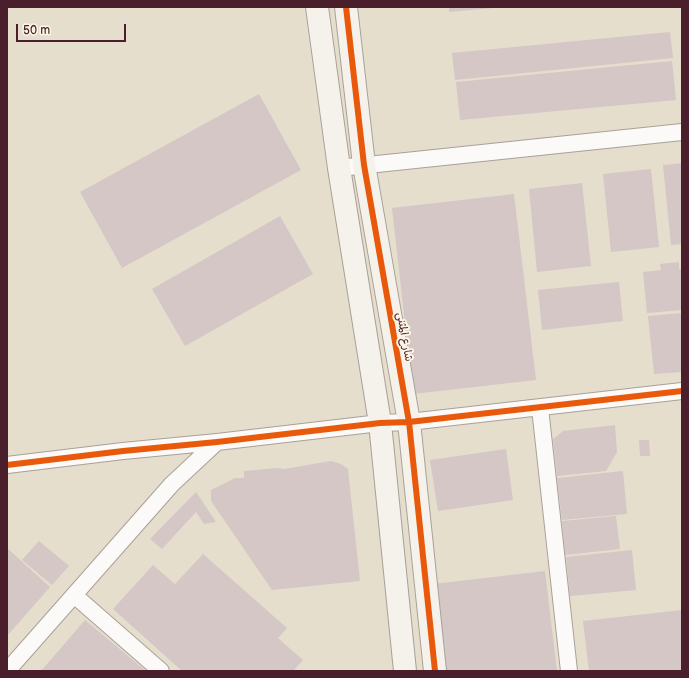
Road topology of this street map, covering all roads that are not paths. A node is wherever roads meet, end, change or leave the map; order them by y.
1 (317, 7) edge
2 (346, 7) edge
3 (682, 132) edge
4 (364, 165) junction
5 (339, 168) junction
6 (682, 391) edge
7 (540, 408) junction
8 (409, 422) junction
9 (380, 423) junction
10 (217, 442) junction
11 (7, 465) edge
12 (74, 595) junction
13 (7, 671) edge
14 (161, 671) edge
15 (405, 671) edge
16 (435, 671) edge
17 (568, 671) edge

1 - 5 street
2 - 4 street, شارع المثنى
3 - 4 street
4 - 5 street
4 - 8 street, شارع المثنى
5 - 9 street
6 - 7 street
7 - 8 street
7 - 17 street
8 - 9 street
8 - 16 street, شارع المثنى
9 - 10 street
9 - 15 street
10 - 11 street
10 - 12 street
12 - 13 street
12 - 14 street

